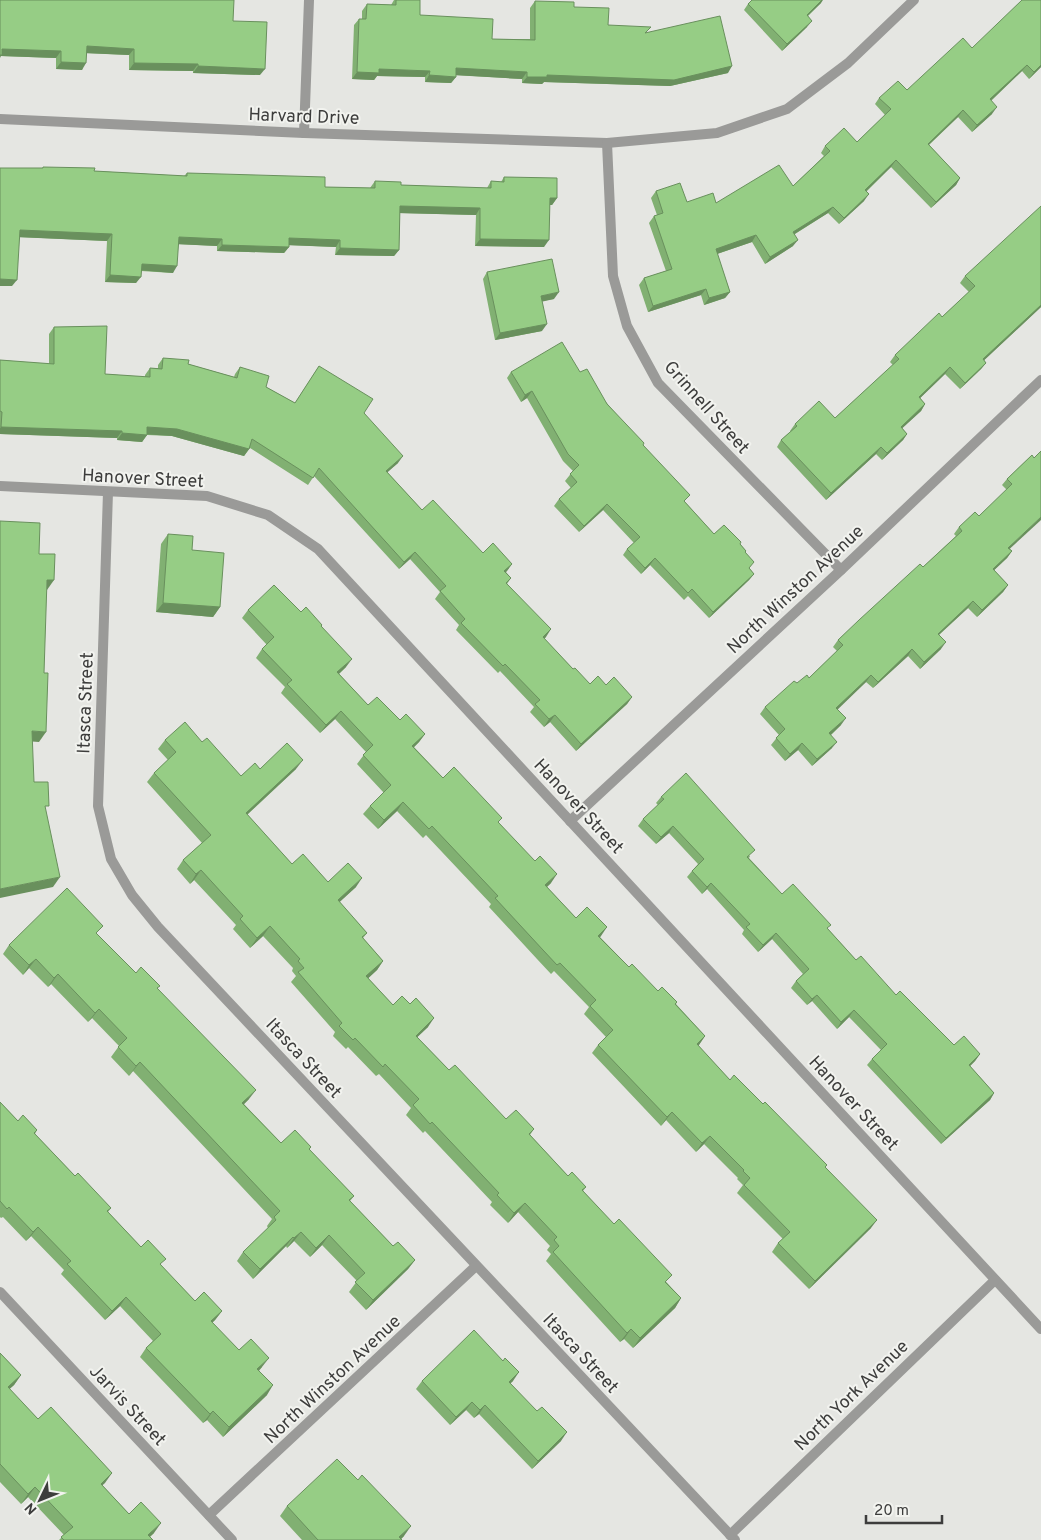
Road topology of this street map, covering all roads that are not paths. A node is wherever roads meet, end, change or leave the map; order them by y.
1 (309, 0) edge
2 (914, 0) edge
3 (0, 119) edge
4 (304, 133) junction
5 (607, 143) junction
6 (1041, 380) edge
7 (0, 486) edge
8 (108, 492) junction
9 (841, 570) junction
10 (570, 821) junction
11 (476, 1266) junction
12 (995, 1280) junction
13 (0, 1292) edge
14 (1041, 1329) edge
15 (209, 1515) junction
16 (733, 1537) edge
17 (232, 1540) edge

1 - 4 street
2 - 5 street, Harvard Drive
3 - 4 street, Harvard Drive
4 - 5 street, Harvard Drive
5 - 9 street, Grinnell Street
6 - 9 street, North Winston Avenue
7 - 8 street, Hanover Street
8 - 10 street, Hanover Street
8 - 11 street, Itasca Street
9 - 10 street, North Winston Avenue
10 - 12 street, Hanover Street
11 - 15 street, North Winston Avenue
11 - 16 street, Itasca Street
12 - 14 street, Hanover Street
12 - 16 street, North York Avenue
13 - 15 street, Jarvis Street
15 - 17 street, Jarvis Street

